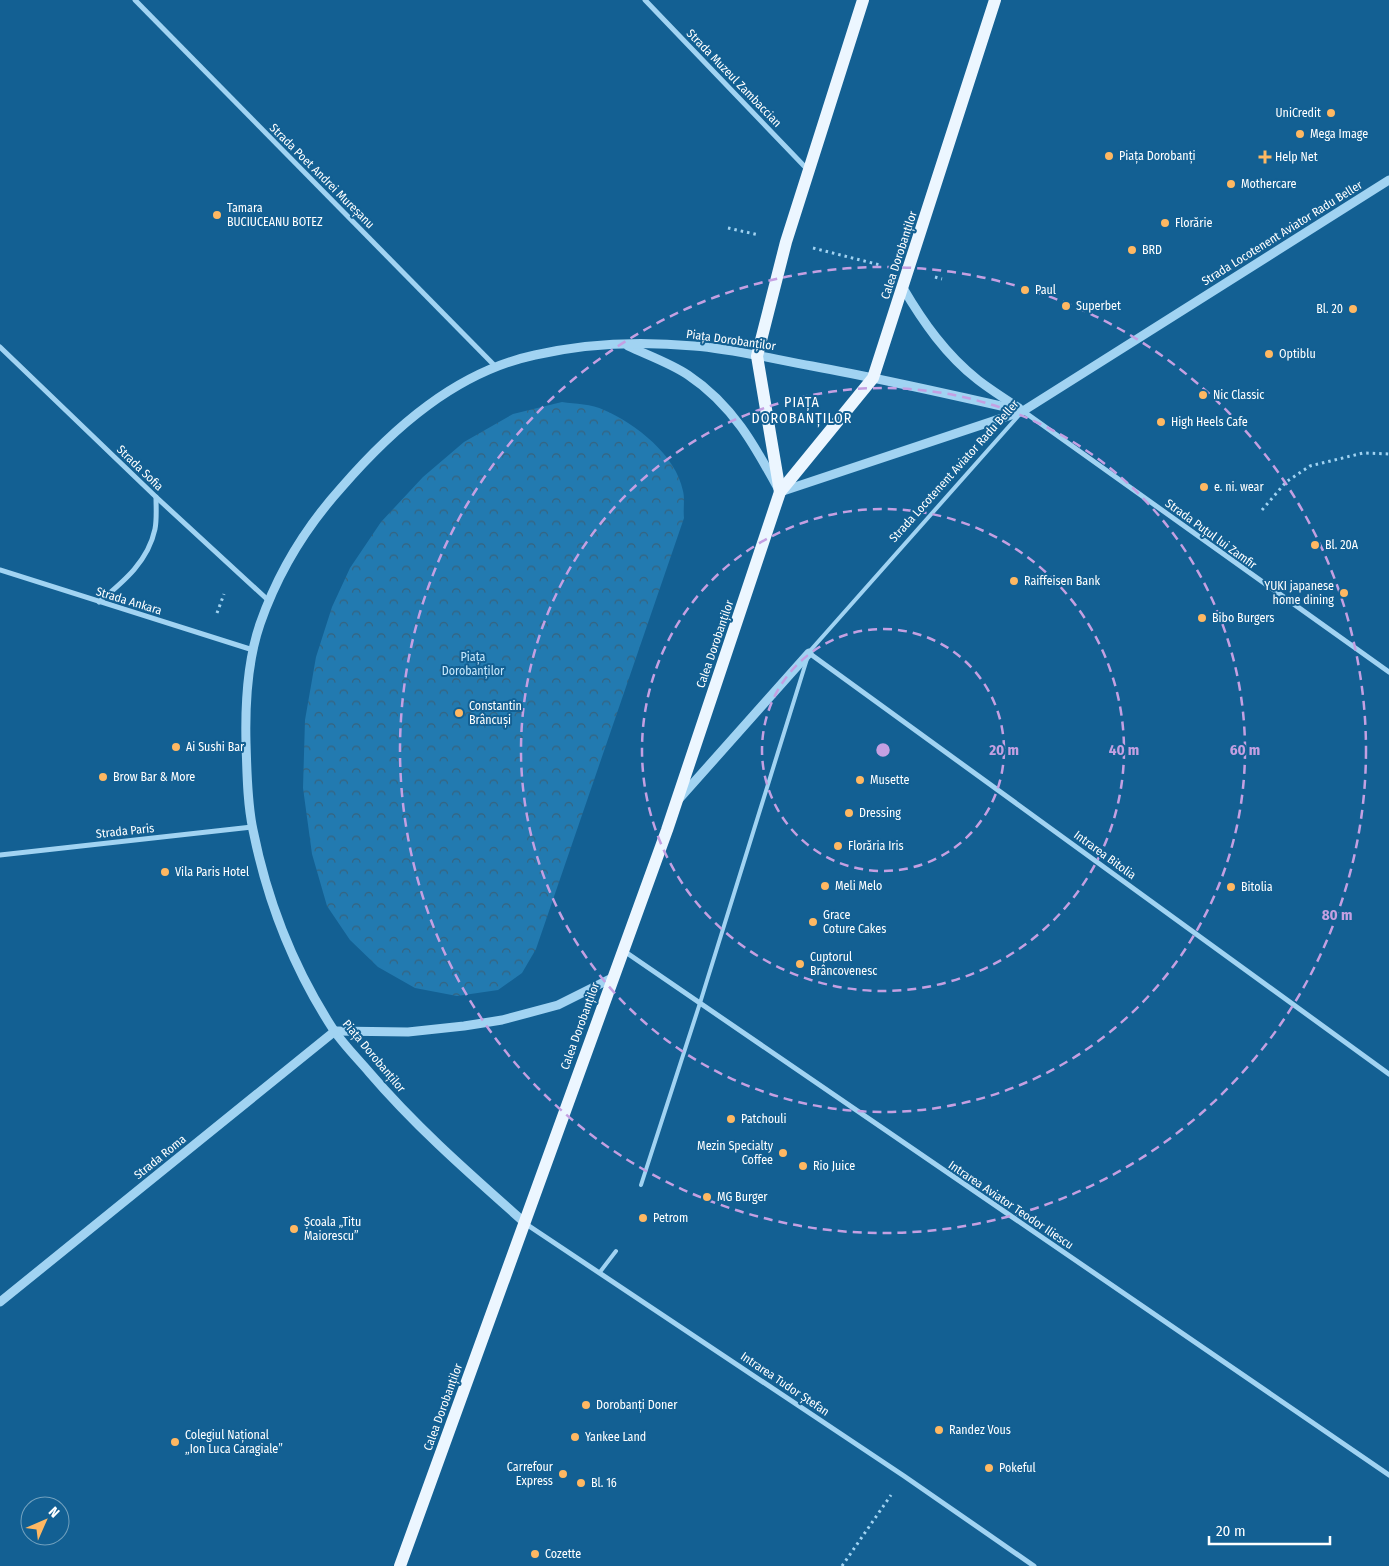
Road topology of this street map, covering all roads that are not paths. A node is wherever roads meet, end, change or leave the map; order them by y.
1 (134, 0) edge
2 (645, 0) edge
3 (863, 0) edge
4 (994, 0) edge
5 (809, 171) junction
6 (1389, 180) edge
7 (903, 288) junction
8 (623, 344) junction
9 (0, 347) edge
10 (757, 356) junction
11 (496, 366) junction
12 (873, 378) junction
13 (1023, 411) junction
14 (780, 492) junction
15 (156, 497) junction
16 (0, 570) edge
17 (269, 601) junction
18 (99, 602) junction
19 (253, 650) junction
20 (808, 653) junction
21 (1389, 672) edge
22 (676, 803) junction
23 (252, 827) junction
24 (0, 855) edge
25 (622, 950) junction
26 (612, 978) junction
27 (700, 1003) junction
28 (335, 1031) junction
29 (1389, 1074) edge
30 (640, 1185) dead end
31 (524, 1222) junction
32 (616, 1251) dead end
33 (600, 1272) junction
34 (0, 1302) edge
35 (1389, 1476) edge
36 (400, 1566) edge
37 (1034, 1566) edge

1 - 11 street, Strada Poet Andrei Mureșanu
2 - 5 street, Strada Muzeul Zambaccian
3 - 5 main road, Calea Dorobanților
4 - 7 main road, Calea Dorobanților
5 - 10 main road, Calea Dorobanților
6 - 13 street, Strada Locotenent Aviator Radu Beller
7 - 12 main road, Calea Dorobanților
7 - 13 street
8 - 10 street, Piața Dorobanților
8 - 11 street, Piața Dorobanților
8 - 14 street
9 - 15 street, Strada Sofia
10 - 12 street, Piața Dorobanților
10 - 14 main road, Calea Dorobanților
11 - 17 street, Piața Dorobanților
12 - 13 street, Piața Dorobanților
12 - 14 main road, Calea Dorobanților
13 - 14 street
13 - 20 lane, Strada Locotenent Aviator Radu Beller
13 - 21 street, Strada Puțul lui Zamfir
14 - 22 main road, Calea Dorobanților
15 - 17 street, Strada Sofia
15 - 18 street
16 - 18 street, Strada Ankara
17 - 19 street, Piața Dorobanților
18 - 19 street, Strada Ankara
19 - 23 street, Piața Dorobanților
20 - 22 street, Strada Locotenent Aviator Radu Beller
20 - 27 lane
20 - 29 street, Intrarea Bitolia
22 - 25 main road, Calea Dorobanților
23 - 24 street, Strada Paris
23 - 28 street, Piața Dorobanților
25 - 26 main road, Calea Dorobanților
25 - 27 street, Intrarea Aviator Teodor Iliescu
26 - 28 street
26 - 31 main road, Calea Dorobanților
27 - 30 lane
27 - 35 street, Intrarea Aviator Teodor Iliescu
28 - 31 street, Piața Dorobanților
28 - 34 street, Strada Roma
31 - 33 street, Intrarea Tudor Ștefan
31 - 36 main road, Calea Dorobanților
32 - 33 lane
33 - 37 street, Intrarea Tudor Ștefan

